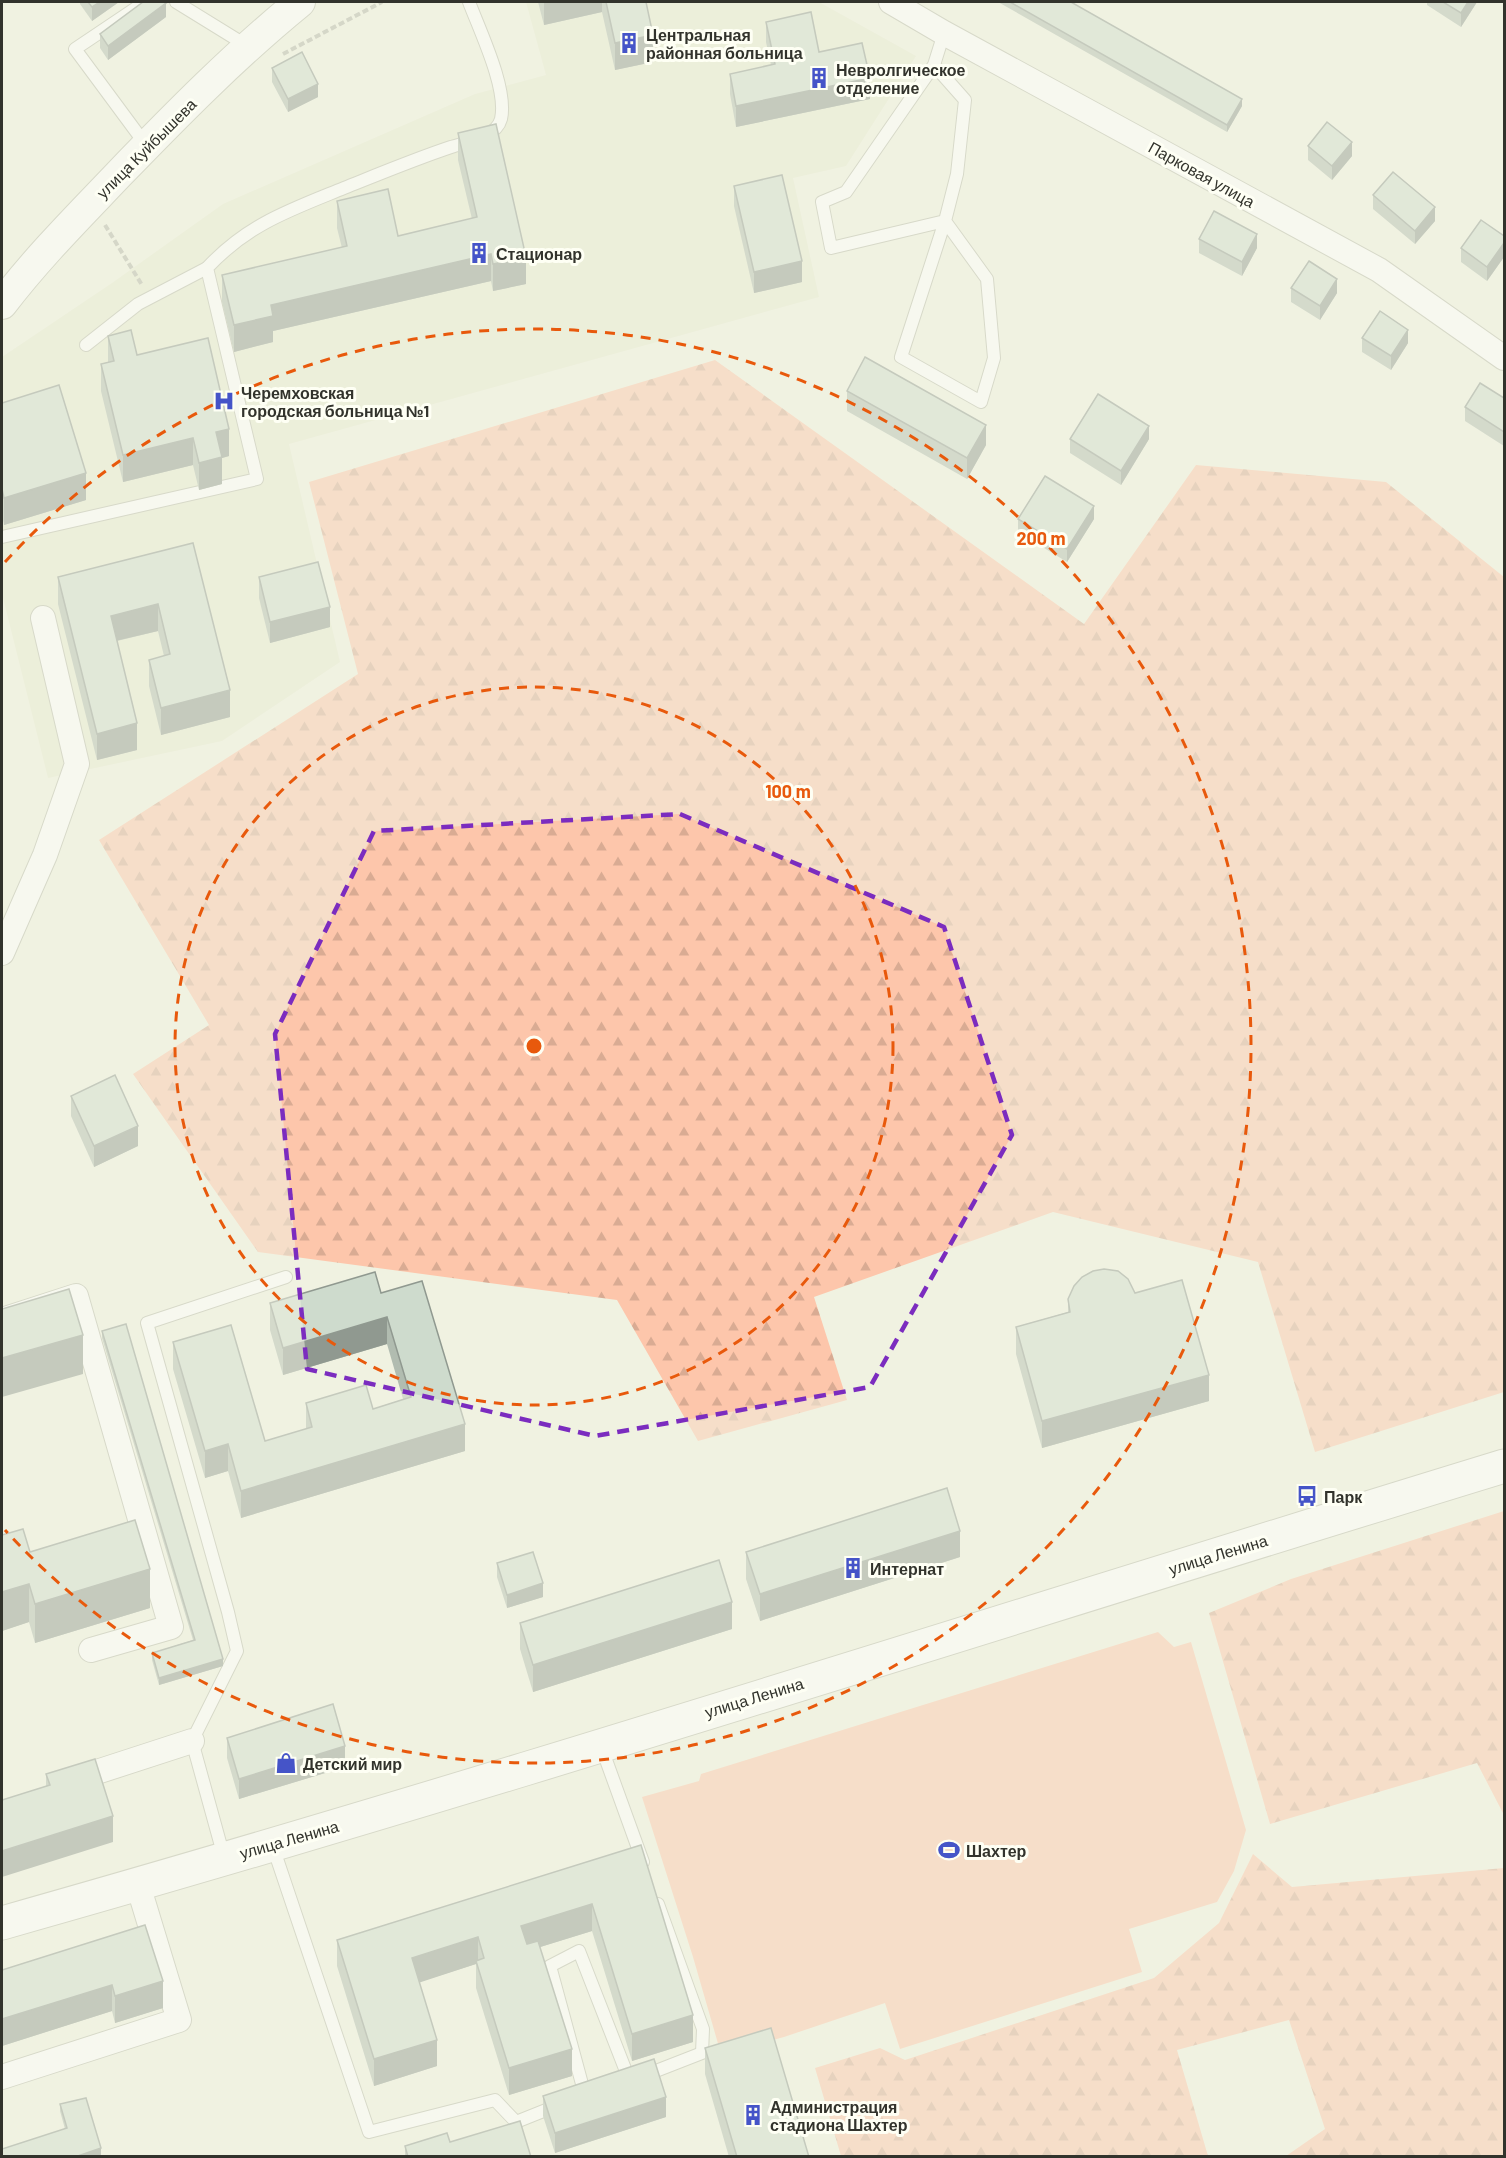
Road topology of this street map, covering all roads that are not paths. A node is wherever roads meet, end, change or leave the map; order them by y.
1 (145, 2) edge
2 (176, 2) edge
3 (300, 2) edge
4 (469, 2) edge
5 (891, 2) edge
6 (284, 8) edge
7 (944, 33) junction
8 (261, 53) junction
9 (934, 65) junction
10 (147, 146) junction
11 (945, 221) junction
12 (207, 268) junction
13 (2, 304) edge
14 (86, 345) dead end
15 (1504, 358) edge
16 (2, 537) edge
17 (43, 618) dead end
18 (2, 953) edge
19 (286, 1277) dead end
20 (2, 1320) edge
21 (1504, 1466) edge
22 (91, 1650) dead end
23 (192, 1741) junction
24 (601, 1745) junction
25 (44, 1789) edge
26 (272, 1844) junction
27 (225, 1858) junction
28 (138, 1885) junction
29 (2, 1923) edge
30 (2, 2077) edge

1 - 10 lane
2 - 8 lane
3 - 6 street, улица Куйбышева
4 - 12 lane
5 - 7 street, Парковая улица
6 - 8 street, улица Куйбышева
7 - 9 lane
7 - 15 street, Парковая улица
8 - 10 street, улица Куйбышева
9 - 11 lane
9 - 11 lane
10 - 13 street, улица Куйбышева
11 - 11 lane
12 - 14 lane
12 - 16 lane
17 - 18 street
19 - 23 lane
20 - 22 street
21 - 24 main road, улица Ленина
23 - 25 street
23 - 27 lane
24 - 26 main road, улица Ленина
24 - 26 lane
26 - 27 main road, улица Ленина
27 - 28 main road, улица Ленина
28 - 29 main road, улица Ленина
28 - 30 street

